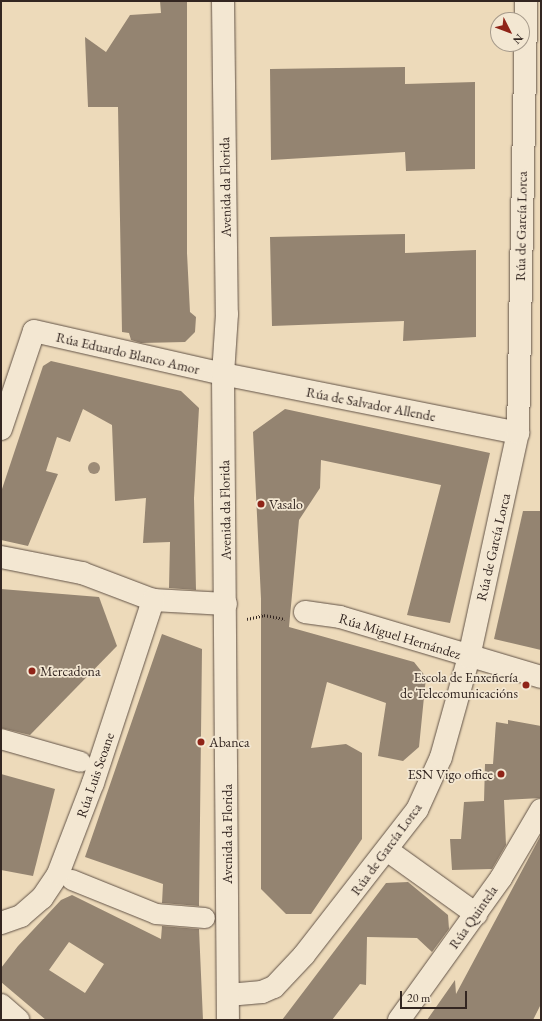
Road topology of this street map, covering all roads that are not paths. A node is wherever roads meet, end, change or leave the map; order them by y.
1 (223, 1) edge
2 (526, 1) edge
3 (532, 48) edge
4 (223, 374) junction
5 (1, 429) edge
6 (518, 433) junction
7 (1, 557) edge
8 (153, 600) junction
9 (226, 611) junction
10 (295, 616) road end
11 (469, 658) junction
12 (541, 677) edge
13 (1, 739) edge
14 (81, 762) dead end
15 (541, 810) edge
16 (388, 850) junction
17 (72, 880) dead end
18 (476, 914) junction
19 (205, 918) dead end
20 (1, 924) edge
21 (228, 995) junction
22 (1, 1005) edge
23 (18, 1020) edge
24 (228, 1020) edge
25 (399, 1020) edge

1 - 4 street, Avenida da Florida
2 - 3 street, Rúa de García Lorca
3 - 6 street, Rúa de García Lorca
4 - 5 street, Rúa Eduardo Blanco Amor
4 - 6 street, Rúa de Salvador Allende
4 - 9 street, Avenida da Florida
6 - 11 street, Rúa de García Lorca
7 - 8 street
8 - 9 street
8 - 20 street, Rúa Luis Seoane
9 - 21 street, Avenida da Florida
10 - 11 street, Rúa Miguel Hernández
11 - 12 street, Rúa Miguel Hernández
11 - 16 street, Rúa de García Lorca
13 - 14 street
15 - 18 street, Rúa Quintela
16 - 18 street
16 - 21 street, Rúa de García Lorca
17 - 19 street
18 - 25 street, Rúa Quintela
21 - 24 street, Avenida da Florida
22 - 23 street

